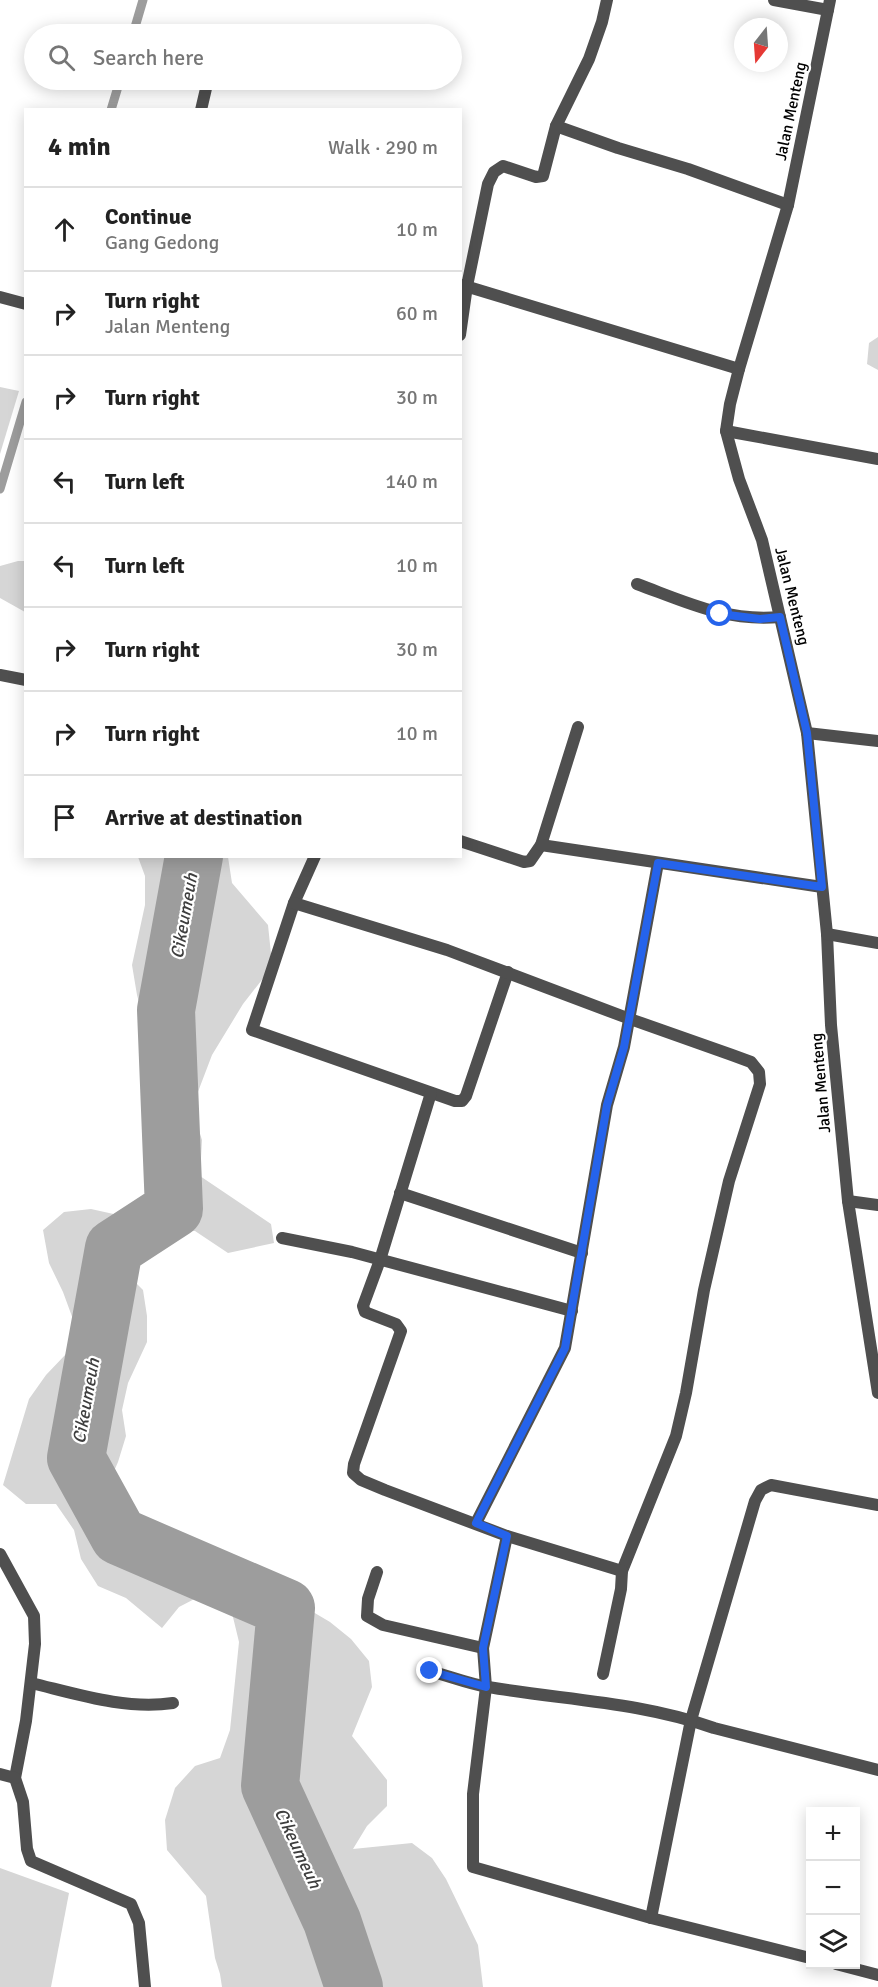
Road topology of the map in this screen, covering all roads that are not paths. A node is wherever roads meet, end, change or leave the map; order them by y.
1 (607, 0) edge
2 (774, 0) edge
3 (829, 5) edge
4 (206, 90) edge
5 (201, 108) edge
6 (556, 126) junction
7 (788, 205) junction
8 (464, 285) edge
9 (0, 297) edge
10 (24, 303) edge
11 (462, 310) edge
12 (739, 369) junction
13 (726, 431) junction
14 (878, 459) edge
15 (637, 584) dead end
16 (780, 617) junction
17 (0, 675) edge
18 (24, 680) edge
19 (578, 727) dead end
20 (807, 733) junction
21 (878, 741) edge
22 (462, 842) edge
23 (541, 845) junction
24 (314, 858) edge
25 (658, 863) junction
26 (822, 887) junction
27 (294, 903) junction
28 (827, 934) junction
29 (878, 943) edge
30 (507, 972) junction
31 (630, 1019) junction
32 (431, 1093) junction
33 (400, 1194) junction
34 (848, 1201) junction
35 (878, 1205) edge
36 (282, 1238) dead end
37 (582, 1253) junction
38 (380, 1260) junction
39 (572, 1311) junction
40 (878, 1393) edge
41 (878, 1504) edge
42 (476, 1523) junction
43 (507, 1536) junction
44 (0, 1554) edge
45 (622, 1571) junction
46 (377, 1572) dead end
47 (483, 1648) junction
48 (430, 1671) dead end
49 (603, 1674) dead end
50 (30, 1683) junction
51 (486, 1687) junction
52 (173, 1703) dead end
53 (690, 1720) junction
54 (878, 1770) edge
55 (0, 1773) edge
56 (15, 1778) junction
57 (651, 1918) junction
58 (806, 1957) edge
59 (853, 1969) edge
60 (878, 1975) edge
61 (145, 1987) edge

1 - 6 street
2 - 3 street
3 - 7 street, Jalan Menteng
4 - 5 street
6 - 7 street
6 - 8 street
7 - 12 street, Jalan Menteng
8 - 11 street
8 - 12 street
9 - 10 street
12 - 13 street, Jalan Menteng
13 - 14 street
13 - 16 street, Jalan Menteng
15 - 16 street
16 - 20 street, Jalan Menteng
17 - 18 street
19 - 23 street
20 - 21 street
20 - 26 street, Jalan Menteng
22 - 23 street
23 - 25 street
24 - 27 street
25 - 26 street
25 - 31 street
26 - 28 street, Jalan Menteng
27 - 30 street
27 - 32 street
28 - 29 street
28 - 34 street, Jalan Menteng
30 - 31 street
30 - 32 street
31 - 37 street
31 - 45 street
32 - 33 street
33 - 37 street
33 - 38 street
34 - 35 street
34 - 40 street, Jalan Menteng
36 - 38 street
37 - 39 street
38 - 39 street
38 - 42 street
39 - 42 street
41 - 53 street
42 - 43 street
43 - 45 street
43 - 47 street
44 - 50 street
45 - 49 street
46 - 47 street
47 - 51 street
48 - 51 street
50 - 52 street
50 - 56 street
51 - 53 street
51 - 57 street
53 - 54 street
53 - 57 street
55 - 56 street
56 - 61 street
57 - 58 street
59 - 60 street

